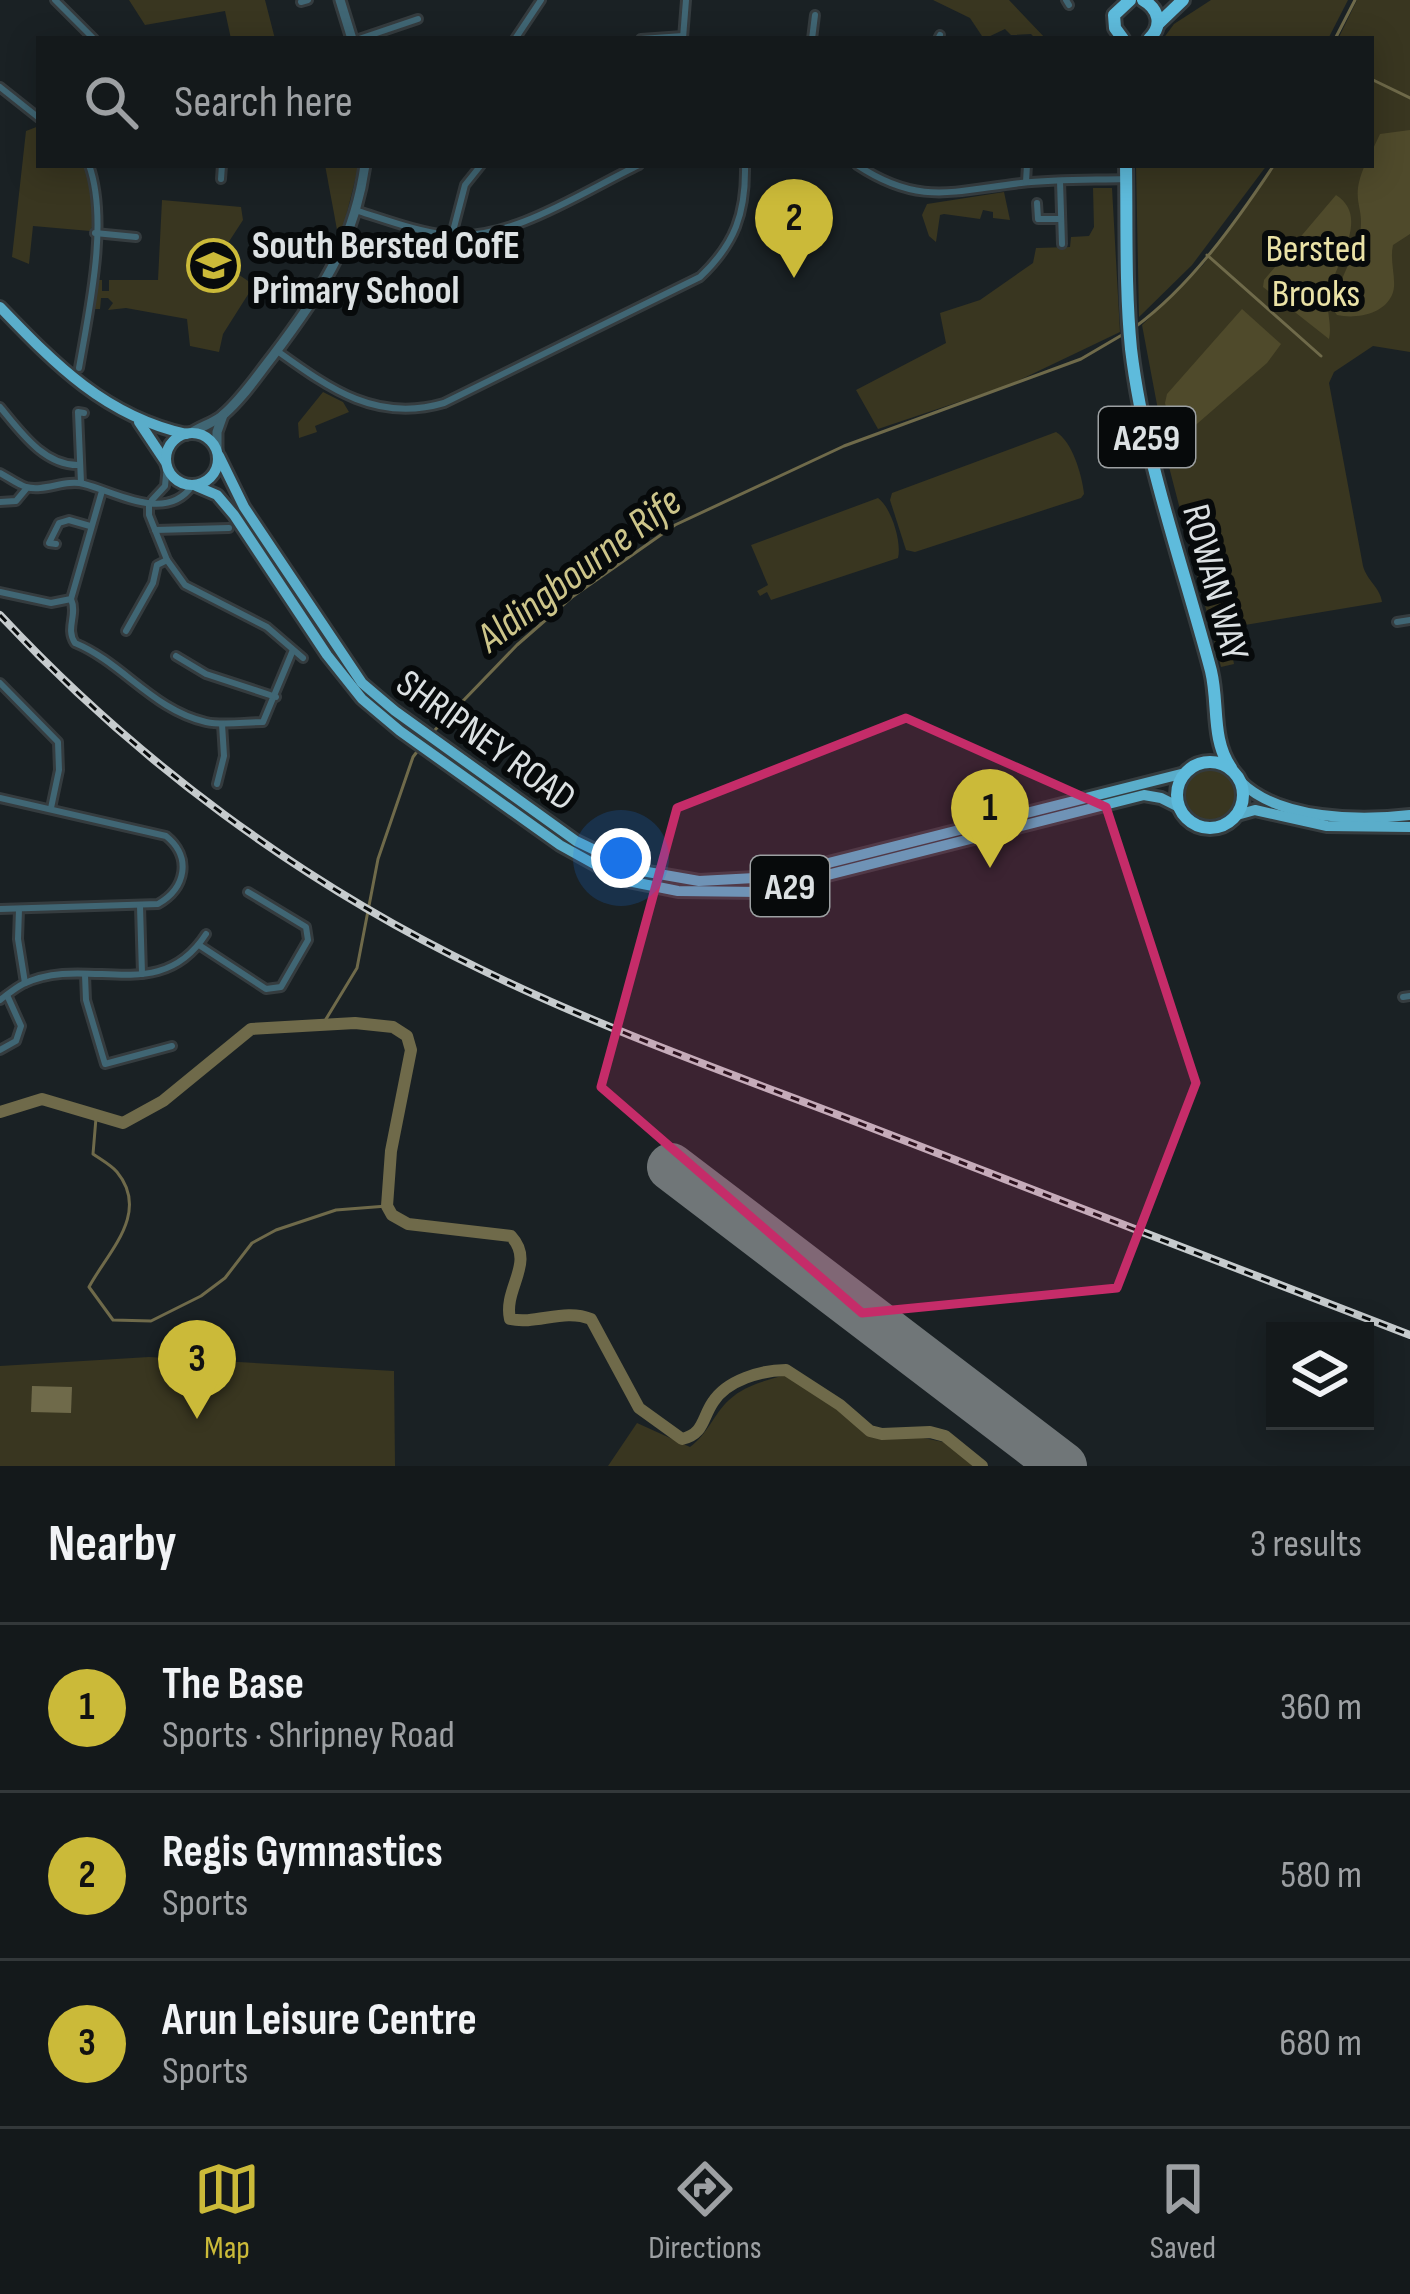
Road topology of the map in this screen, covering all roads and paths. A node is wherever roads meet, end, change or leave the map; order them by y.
1 (55, 0) edge
2 (340, 0) edge
3 (541, 0) edge
4 (686, 0) edge
5 (1111, 0) edge
6 (1130, 0) edge
7 (1164, 0) edge
8 (1183, 0) edge
9 (1145, 1) edge
10 (1114, 15) junction
11 (815, 16) dead end
12 (418, 19) dead end
13 (1152, 35) edge
14 (91, 36) edge
15 (355, 36) edge
16 (365, 36) edge
17 (517, 36) edge
18 (683, 36) edge
19 (812, 36) edge
20 (1120, 36) edge
21 (0, 87) edge
22 (36, 116) edge
23 (90, 168) edge
24 (222, 168) edge
25 (365, 168) edge
26 (479, 168) edge
27 (633, 168) edge
28 (746, 168) edge
29 (861, 168) edge
30 (1028, 168) edge
31 (1126, 172) edge
32 (221, 179) dead end
33 (1060, 181) junction
34 (1026, 182) junction
35 (1036, 203) dead end
36 (358, 211) junction
37 (1061, 219) junction
38 (95, 233) junction
39 (452, 236) junction
40 (136, 237) dead end
41 (1062, 244) dead end
42 (0, 307) edge
43 (276, 350) junction
44 (79, 368) dead end
45 (0, 407) edge
46 (84, 412) dead end
47 (223, 415) junction
48 (132, 416) junction
49 (188, 433) junction
50 (218, 454) junction
51 (166, 464) junction
52 (80, 465) junction
53 (0, 473) edge
54 (81, 483) junction
55 (194, 486) junction
56 (27, 488) junction
57 (102, 491) junction
58 (0, 502) edge
59 (149, 503) junction
60 (92, 526) junction
61 (229, 528) dead end
62 (155, 530) junction
63 (56, 544) dead end
64 (167, 560) junction
65 (0, 592) edge
66 (70, 599) junction
67 (1410, 620) edge
68 (1397, 622) dead end
69 (126, 631) dead end
70 (293, 650) junction
71 (176, 656) dead end
72 (303, 658) dead end
73 (0, 683) edge
74 (276, 697) junction
75 (222, 724) junction
76 (1217, 730) junction
77 (416, 735) junction
78 (432, 746) junction
79 (1198, 764) junction
80 (1231, 768) junction
81 (1185, 773) junction
82 (1241, 782) junction
83 (217, 784) dead end
84 (0, 798) edge
85 (1179, 807) junction
86 (51, 808) junction
87 (1237, 815) junction
88 (1410, 815) edge
89 (1410, 827) edge
90 (248, 892) dead end
91 (140, 906) junction
92 (0, 909) edge
93 (20, 909) junction
94 (206, 934) dead end
95 (199, 945) junction
96 (85, 975) junction
97 (142, 975) junction
98 (25, 983) junction
99 (3, 998) edge
100 (172, 1046) dead end
101 (0, 1051) edge

1 - 14 street
2 - 15 street
3 - 17 street
4 - 18 street
5 - 10 street
6 - 10 highway
7 - 9 highway
8 - 13 highway
9 - 13 highway
10 - 20 highway
11 - 19 street
12 - 16 street
21 - 22 street
23 - 38 street
24 - 32 street
25 - 36 street
26 - 39 street
27 - 39 street
28 - 43 street
29 - 34 street
30 - 34 street
31 - 33 street
31 - 76 highway, ROWAN WAY / A259
33 - 34 street
33 - 37 street
35 - 37 street
36 - 39 street
36 - 43 street
37 - 41 street
38 - 40 street
38 - 44 street
42 - 48 main road, SHRIPNEY ROAD
43 - 47 street
45 - 52 street
46 - 52 street
47 - 49 street
47 - 50 street
48 - 49 main road, SHRIPNEY ROAD
48 - 51 main road, SHRIPNEY ROAD
49 - 50 main road, SHRIPNEY ROAD
49 - 51 main road
50 - 55 main road
50 - 77 main road, SHRIPNEY ROAD / A29
51 - 55 main road, SHRIPNEY ROAD
51 - 59 street
52 - 54 street
53 - 56 street
54 - 56 street
54 - 57 street
55 - 59 street
55 - 77 main road, SHRIPNEY ROAD / A29
56 - 58 street
57 - 59 street
57 - 60 street
59 - 62 street
60 - 63 street
60 - 66 street
61 - 62 street
62 - 64 street
64 - 69 street
64 - 70 street
65 - 66 street
66 - 75 street
67 - 68 street
70 - 72 street
70 - 74 street
71 - 74 street
73 - 86 street
74 - 75 street
75 - 83 street
76 - 79 highway
76 - 80 highway, ROWAN WAY / A259
77 - 78 main road, SHRIPNEY ROAD / A29
78 - 81 main road, SHRIPNEY ROAD / A29
78 - 85 main road, SHRIPNEY ROAD / A29
79 - 80 highway
79 - 81 highway
80 - 82 highway
81 - 85 highway
82 - 87 highway
82 - 88 main road
84 - 86 street
85 - 87 highway
86 - 91 street
87 - 89 main road
90 - 95 street
91 - 93 street
91 - 97 street
92 - 93 street
93 - 98 street
94 - 95 street
95 - 97 street
96 - 97 street
96 - 98 street
96 - 100 street
98 - 99 street
99 - 101 street

